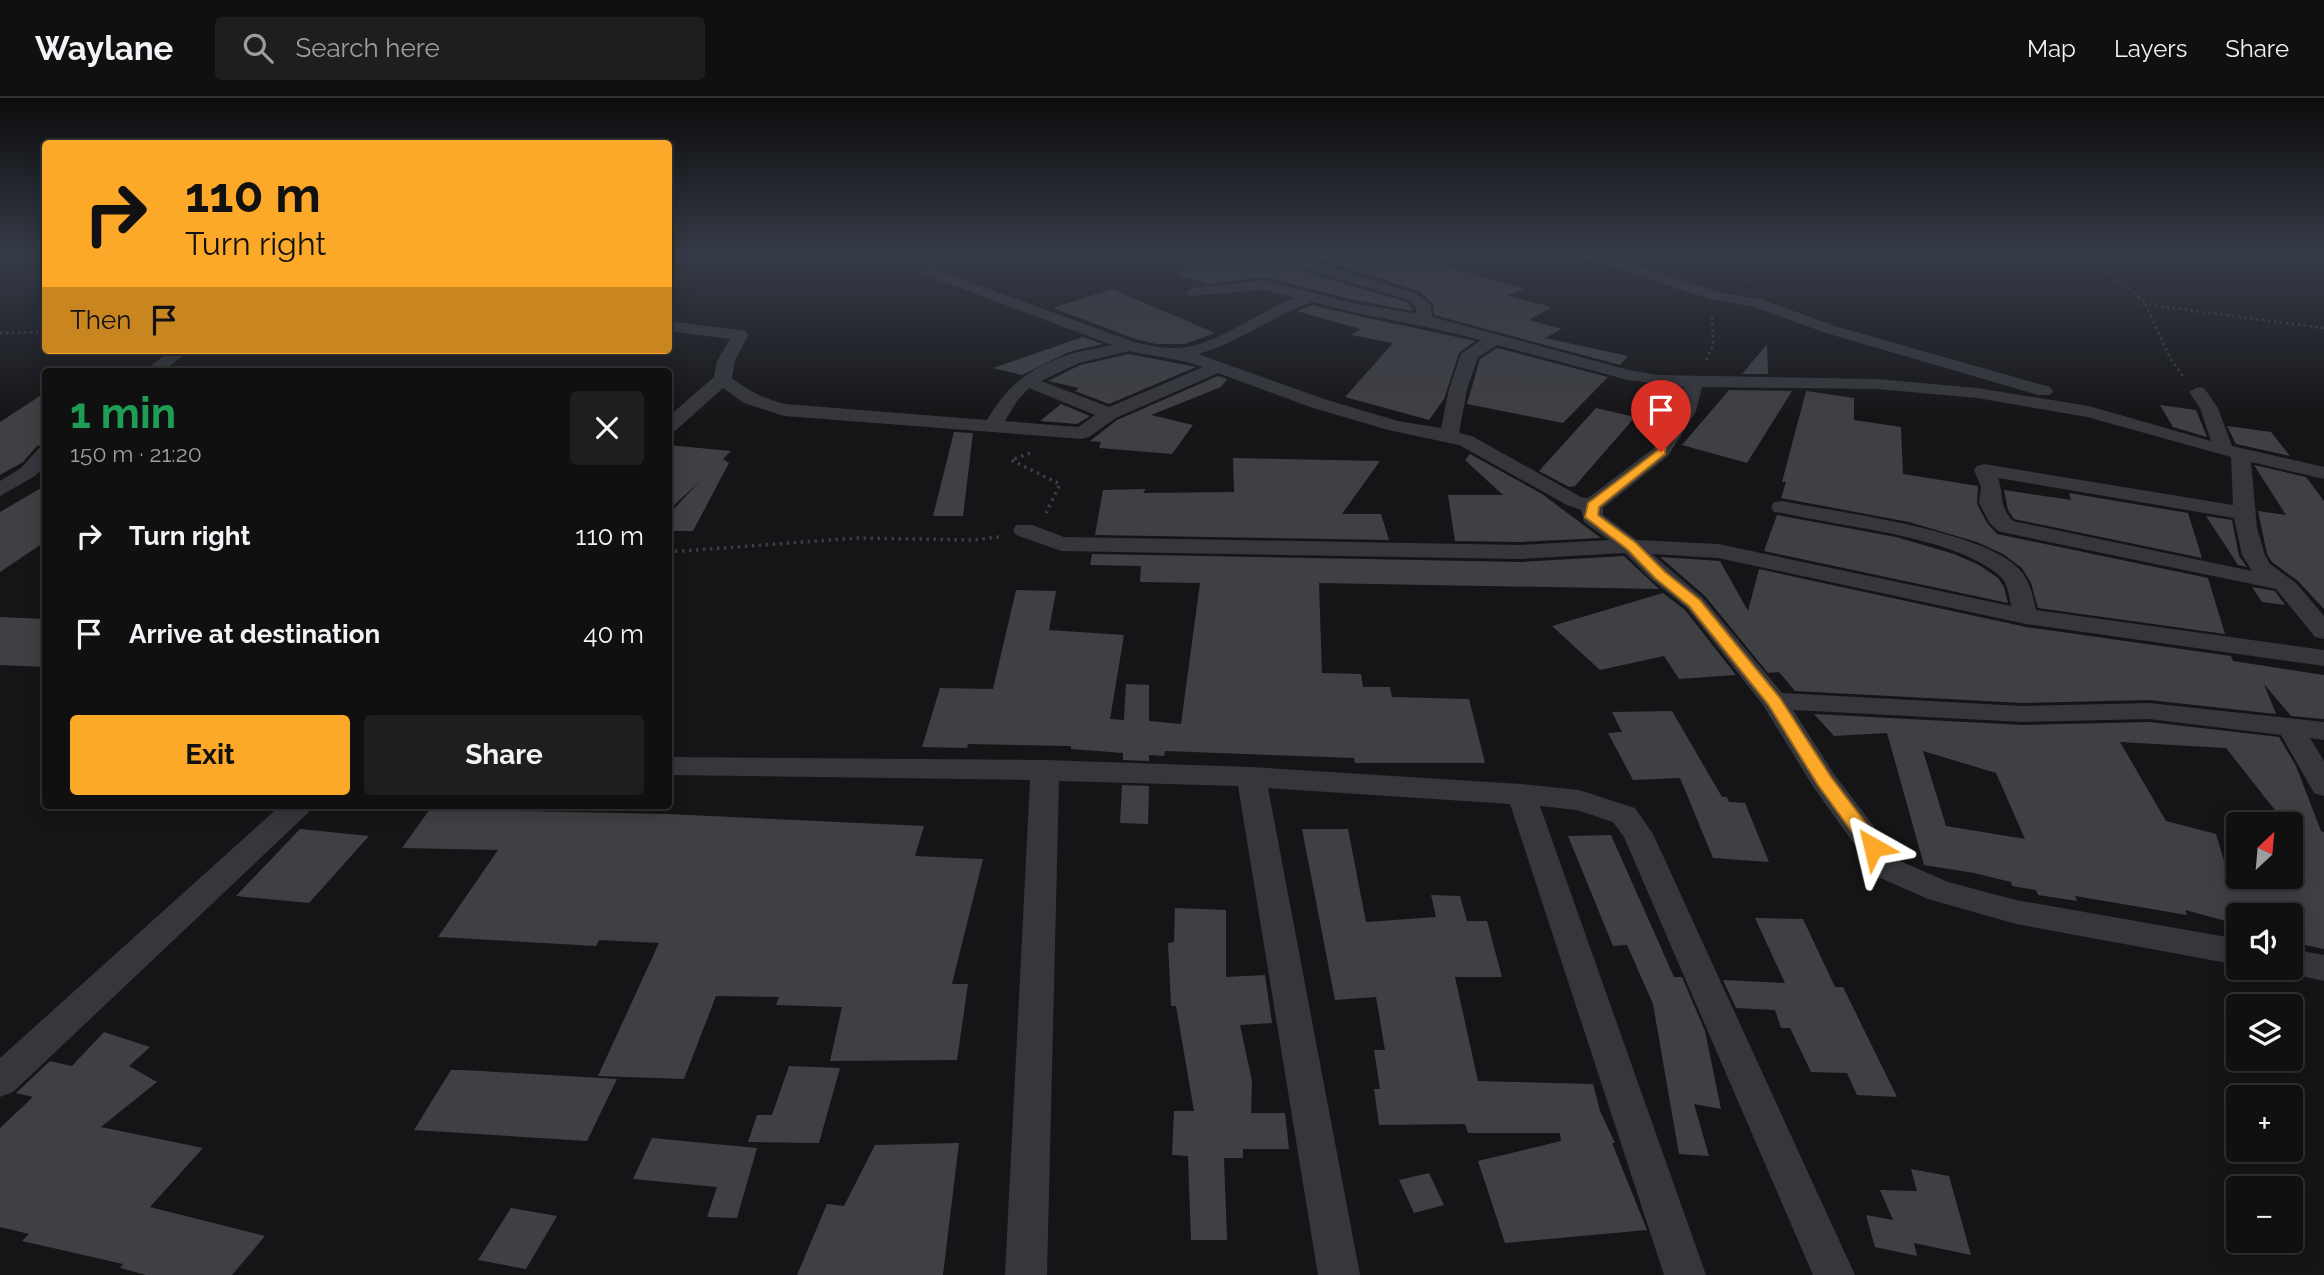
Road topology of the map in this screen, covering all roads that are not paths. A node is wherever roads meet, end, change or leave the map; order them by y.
1 (1032, 310) edge
2 (1276, 310) edge
3 (1372, 310) edge
4 (1426, 310) edge
5 (1776, 310) edge
6 (1424, 320) junction
7 (672, 326) edge
8 (1495, 338) junction
9 (1129, 346) junction
10 (1180, 353) junction
11 (176, 354) edge
12 (157, 368) edge
13 (1215, 368) junction
14 (723, 379) junction
15 (1698, 380) junction
16 (1026, 381) junction
17 (2198, 392) road end
18 (2081, 410) junction
19 (1109, 414) junction
20 (672, 424) edge
21 (994, 425) junction
22 (1438, 435) junction
23 (2233, 453) junction
24 (37, 472) edge
25 (2324, 473) edge
26 (0, 490) edge
27 (1592, 506) junction
28 (1782, 507) dead end
29 (2247, 514) junction
30 (1024, 530) road end
31 (1632, 546) junction
32 (2283, 583) junction
33 (2026, 617) junction
34 (2324, 632) edge
35 (2324, 658) edge
36 (1774, 701) junction
37 (2290, 727) junction
38 (2324, 731) edge
39 (672, 766) edge
40 (1045, 769) junction
41 (1251, 776) junction
42 (2324, 786) edge
43 (1521, 794) junction
44 (295, 809) edge
45 (2226, 950) edge
46 (2303, 964) edge
47 (2324, 968) edge
48 (0, 1081) edge
49 (1026, 1275) edge
50 (1339, 1275) edge
51 (1685, 1275) edge
52 (1834, 1275) edge

1 - 9 street
2 - 10 street
3 - 6 street
4 - 6 street
5 - 18 street
6 - 8 street
7 - 14 street
8 - 15 street
8 - 22 street
9 - 10 street
9 - 16 street
10 - 13 street
11 - 12 street
13 - 19 street
13 - 22 street
14 - 20 street
14 - 21 street
15 - 18 street
15 - 27 street
16 - 19 street
16 - 21 street
17 - 23 street
18 - 23 street
19 - 21 street
22 - 27 street
23 - 25 street
23 - 29 street
24 - 26 street
27 - 31 street
28 - 33 street
29 - 32 street
29 - 32 street
30 - 31 street
31 - 33 street
31 - 36 street
32 - 34 street
33 - 35 street
36 - 37 street
36 - 45 street
37 - 38 street
37 - 42 street
39 - 40 street
40 - 41 street
40 - 49 street
41 - 43 street
41 - 50 street
43 - 51 street
43 - 52 street
44 - 48 street
46 - 47 street

